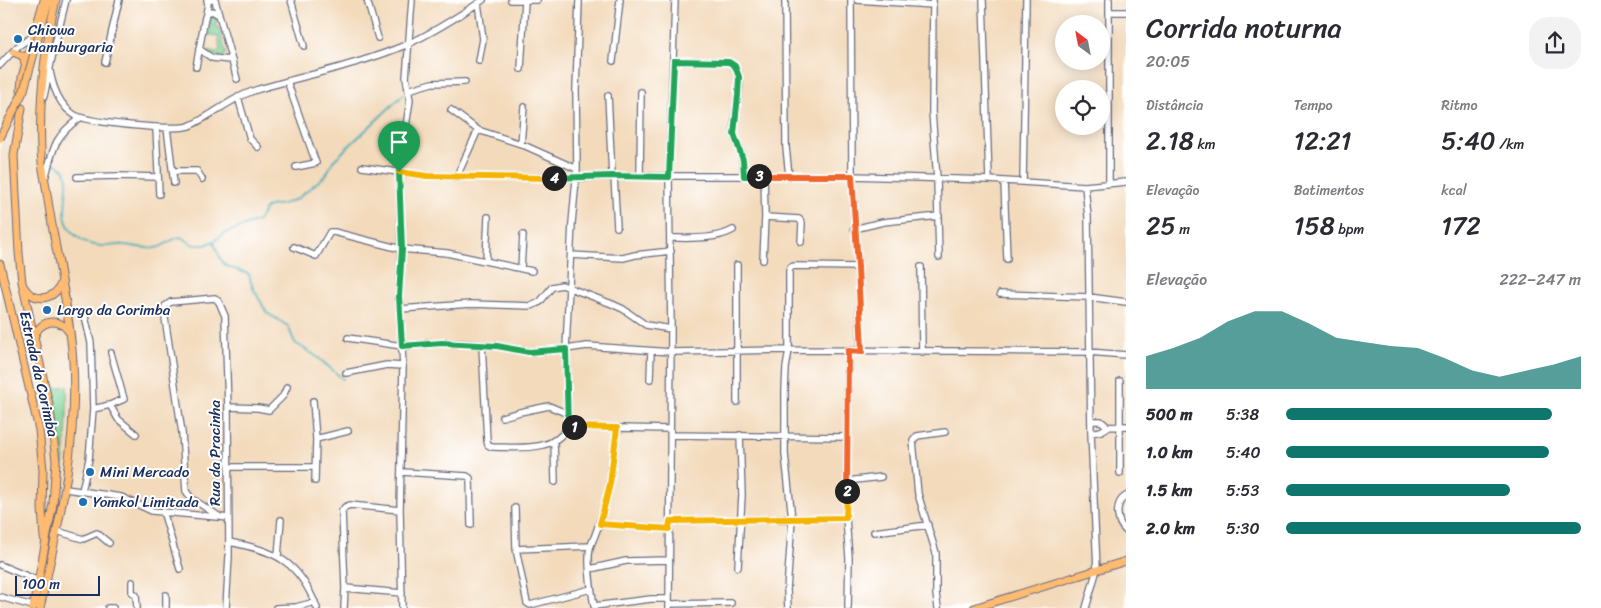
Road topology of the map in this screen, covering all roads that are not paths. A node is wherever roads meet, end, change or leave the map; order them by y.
1 (44, 0) edge
2 (49, 0) edge
3 (56, 0) edge
4 (66, 0) edge
5 (119, 0) edge
6 (207, 0) edge
7 (215, 0) edge
8 (292, 0) edge
9 (366, 0) edge
10 (412, 0) edge
11 (511, 0) edge
12 (525, 0) edge
13 (536, 0) edge
14 (579, 0) edge
15 (620, 0) edge
16 (675, 0) edge
17 (785, 0) edge
18 (851, 0) edge
19 (857, 0) edge
20 (983, 0) edge
21 (1026, 0) edge
22 (1109, 0) edge
23 (477, 2) edge
24 (933, 2) edge
25 (1109, 12) junction
26 (1126, 12) edge
27 (218, 15) junction
28 (205, 17) junction
29 (33, 36) junction
30 (378, 38) dead end
31 (409, 44) junction
32 (46, 46) junction
33 (304, 46) dead end
34 (199, 49) junction
35 (13, 52) junction
36 (0, 58) edge
37 (230, 60) junction
38 (479, 61) dead end
39 (612, 61) dead end
40 (674, 61) junction
41 (105, 62) dead end
42 (0, 65) edge
43 (26, 66) junction
44 (196, 67) dead end
45 (521, 69) dead end
46 (50, 70) junction
47 (237, 79) dead end
48 (286, 81) junction
49 (465, 82) dead end
50 (21, 90) dead end
51 (408, 90) junction
52 (641, 92) dead end
53 (608, 96) dead end
54 (238, 97) junction
55 (524, 107) dead end
56 (22, 108) dead end
57 (451, 110) dead end
58 (41, 111) junction
59 (80, 118) junction
60 (156, 127) junction
61 (167, 128) junction
62 (478, 130) junction
63 (0, 138) edge
64 (521, 144) junction
65 (258, 147) dead end
66 (296, 167) dead end
67 (362, 167) dead end
68 (577, 169) junction
69 (173, 171) junction
70 (399, 172) junction
71 (457, 176) junction
72 (613, 176) junction
73 (640, 176) junction
74 (744, 176) junction
75 (764, 176) junction
76 (789, 176) junction
77 (852, 176) junction
78 (77, 177) dead end
79 (158, 177) junction
80 (669, 177) junction
81 (576, 178) junction
82 (202, 179) dead end
83 (937, 179) junction
84 (45, 180) junction
85 (989, 180) junction
86 (1004, 181) junction
87 (1023, 182) junction
88 (1126, 182) edge
89 (174, 183) dead end
90 (1109, 183) junction
91 (1085, 186) junction
92 (159, 194) dead end
93 (939, 216) junction
94 (488, 217) dead end
95 (765, 217) junction
96 (617, 227) dead end
97 (733, 230) dead end
98 (854, 230) junction
99 (523, 235) dead end
100 (670, 238) junction
101 (801, 242) dead end
102 (294, 247) dead end
103 (402, 249) junction
104 (671, 251) junction
105 (571, 255) junction
106 (939, 257) dead end
107 (1007, 259) dead end
108 (486, 260) junction
109 (763, 260) dead end
110 (0, 264) edge
111 (737, 265) dead end
112 (858, 267) junction
113 (921, 267) dead end
114 (521, 268) junction
115 (532, 270) dead end
116 (61, 275) junction
117 (22, 282) junction
118 (570, 288) junction
119 (1000, 294) dead end
120 (1089, 297) junction
121 (1126, 302) edge
122 (400, 309) junction
123 (84, 312) dead end
124 (671, 329) junction
125 (70, 337) junction
126 (348, 338) dead end
127 (35, 343) junction
128 (482, 345) junction
129 (402, 346) junction
130 (566, 349) junction
131 (789, 350) junction
132 (650, 351) junction
133 (738, 351) junction
134 (848, 351) junction
135 (671, 352) junction
136 (862, 352) junction
137 (922, 352) junction
138 (1089, 352) junction
139 (111, 353) dead end
140 (1126, 355) edge
141 (403, 366) junction
142 (346, 373) dead end
143 (650, 380) dead end
144 (1120, 381) dead end
145 (287, 387) dead end
146 (313, 401) dead end
147 (737, 402) dead end
148 (110, 405) junction
149 (228, 407) junction
150 (93, 409) junction
151 (568, 414) junction
152 (502, 417) dead end
153 (1091, 421) junction
154 (1123, 426) edge
155 (1108, 427) junction
156 (568, 428) junction
157 (617, 428) junction
158 (348, 430) dead end
159 (670, 432) junction
160 (945, 432) dead end
161 (1091, 433) junction
162 (136, 434) dead end
163 (740, 435) junction
164 (785, 437) junction
165 (847, 437) junction
166 (316, 440) junction
167 (554, 440) junction
168 (315, 466) junction
169 (228, 467) junction
170 (402, 472) junction
171 (1120, 474) dead end
172 (881, 477) dead end
173 (314, 481) dead end
174 (847, 481) junction
175 (555, 482) dead end
176 (66, 489) junction
177 (82, 491) junction
178 (1126, 496) edge
179 (515, 508) dead end
180 (400, 510) junction
181 (163, 511) junction
182 (220, 517) junction
183 (228, 518) junction
184 (846, 518) junction
185 (792, 519) junction
186 (280, 520) dead end
187 (741, 520) junction
188 (670, 521) junction
189 (600, 524) junction
190 (471, 525) dead end
191 (928, 525) junction
192 (669, 529) junction
193 (57, 531) junction
194 (1126, 531) edge
195 (874, 532) dead end
196 (229, 542) junction
197 (109, 543) dead end
198 (590, 546) junction
199 (516, 550) junction
200 (45, 551) junction
201 (278, 556) junction
202 (669, 560) junction
203 (1126, 560) edge
204 (0, 565) edge
205 (738, 567) dead end
206 (180, 569) dead end
207 (590, 569) junction
208 (1097, 569) junction
209 (39, 581) junction
210 (132, 582) dead end
211 (345, 588) junction
212 (591, 589) junction
213 (402, 593) junction
214 (166, 594) dead end
215 (0, 597) edge
216 (731, 603) dead end
217 (669, 604) edge
218 (316, 605) edge
219 (36, 607) edge
220 (108, 608) edge
221 (113, 608) edge
222 (137, 608) edge
223 (166, 608) edge
224 (226, 608) edge
225 (276, 608) edge
226 (296, 608) edge
227 (344, 608) edge
228 (402, 608) edge
229 (788, 608) edge
230 (848, 608) edge
231 (938, 608) edge
232 (974, 608) edge
233 (1086, 608) edge

1 - 29 main road
2 - 63 main road, bridge
3 - 32 main road
4 - 46 street
5 - 41 street
6 - 7 street
6 - 28 street
7 - 27 street
8 - 33 street
9 - 30 street
10 - 31 street
11 - 12 street
12 - 13 street
12 - 45 street
14 - 68 street
15 - 39 street
16 - 40 street
17 - 76 street
18 - 77 street
19 - 24 street
20 - 85 street
21 - 87 street
22 - 25 street
23 - 31 street
23 - 38 street
24 - 83 street
25 - 26 street
25 - 90 street
27 - 28 street
27 - 37 street
28 - 34 street
29 - 35 street
29 - 43 main road
31 - 48 street
31 - 51 street
32 - 46 street
32 - 58 main road
34 - 37 street
34 - 44 street
35 - 36 street
35 - 42 street
35 - 43 main road
37 - 47 street
40 - 74 street
40 - 80 street
43 - 50 main road
46 - 58 street
46 - 59 street
48 - 54 street
48 - 66 street
49 - 51 street
51 - 70 street
52 - 73 street
53 - 72 street
54 - 61 street
54 - 65 street
55 - 64 street
56 - 117 main road, Estrada da Corimba
57 - 62 street
58 - 84 main road
59 - 60 street
59 - 84 street
60 - 61 street
60 - 79 street
61 - 69 street
62 - 64 street
62 - 71 street
64 - 68 street
67 - 70 street
68 - 81 street
69 - 82 street
69 - 89 street
70 - 71 street
70 - 103 street
71 - 81 street
72 - 73 street
72 - 81 street
72 - 96 street
73 - 80 street
74 - 75 street
74 - 80 street
75 - 76 street
75 - 95 street
76 - 77 street
77 - 83 street
77 - 98 street
78 - 79 street
79 - 92 street
80 - 100 street
81 - 105 street
83 - 85 street
83 - 93 street
84 - 116 main road
85 - 86 street
86 - 87 street
86 - 107 street
87 - 91 street
88 - 90 street
90 - 91 street
91 - 120 street
93 - 98 street
93 - 106 street
94 - 108 street
95 - 101 street
95 - 109 street
97 - 100 street
98 - 112 street
99 - 114 street
100 - 104 street
102 - 103 street
103 - 108 street
103 - 122 street
104 - 105 street
104 - 124 street
105 - 118 street
108 - 114 street
110 - 200 main road, Estrada da Corimba
111 - 133 street
112 - 131 street
112 - 136 street
113 - 137 street
114 - 115 street
116 - 117 main road
116 - 125 main road, Estrada da Corimba
117 - 127 main road, Estrada da Corimba
118 - 122 street
118 - 124 street
118 - 130 street
119 - 120 street
120 - 121 street
120 - 138 street
122 - 129 street
123 - 150 street
124 - 135 street
125 - 127 main road
125 - 176 main road, Estrada da Corimba
126 - 129 street
127 - 200 main road, Estrada da Corimba
128 - 129 street
128 - 130 street
128 - 167 street
129 - 141 street
130 - 132 street
130 - 151 street
131 - 133 street
131 - 134 street
131 - 164 street
132 - 135 street
132 - 143 street
133 - 135 street
133 - 147 street
134 - 136 street
134 - 165 street
135 - 159 street
136 - 137 street
137 - 138 street
138 - 140 street
138 - 153 street
139 - 148 street
141 - 142 street
141 - 170 street
144 - 154 street
145 - 149 street
146 - 166 street
148 - 150 street
148 - 162 street
149 - 169 street, Rua da Pracinha
149 - 182 street, Rua da Pracinha
150 - 177 street
151 - 152 street
151 - 156 street
153 - 155 street
153 - 161 street
154 - 155 street
154 - 171 street
155 - 161 street
156 - 157 street
156 - 167 street
157 - 159 street
157 - 189 street
158 - 166 street
159 - 163 street
159 - 188 street
160 - 191 street
161 - 208 street
163 - 164 street
163 - 187 street
164 - 165 street
164 - 185 street
165 - 174 street
166 - 168 street
167 - 175 street
168 - 169 street
168 - 173 street
169 - 183 street, Rua da Pracinha
170 - 180 street
170 - 190 street
172 - 174 street
174 - 184 street
176 - 177 street
176 - 193 main road, Estrada da Corimba
177 - 181 street
178 - 194 street
179 - 199 street
180 - 211 street
180 - 213 street
181 - 182 street
181 - 206 street
182 - 183 street
183 - 196 street, Rua da Pracinha
184 - 185 street
184 - 230 street
185 - 187 street
185 - 229 street
186 - 201 street
187 - 188 street
187 - 205 street
188 - 192 street
189 - 192 street
189 - 198 street
191 - 195 street
191 - 231 street
192 - 202 street
193 - 197 street
193 - 219 main road, Estrada da Corimba
196 - 201 street
196 - 224 street, Rua da Pracinha
198 - 199 street
198 - 207 street
199 - 212 street
200 - 209 main road, Estrada da Corimba
201 - 218 street
202 - 207 street
202 - 217 street
203 - 208 main road
204 - 209 street
207 - 212 street
208 - 232 main road
208 - 233 street
209 - 219 main road, Estrada da Corimba
210 - 222 street
211 - 213 street
211 - 227 street
212 - 217 street
213 - 228 street
214 - 223 street
215 - 219 street
216 - 217 street
218 - 226 street
220 - 221 street
225 - 226 street

